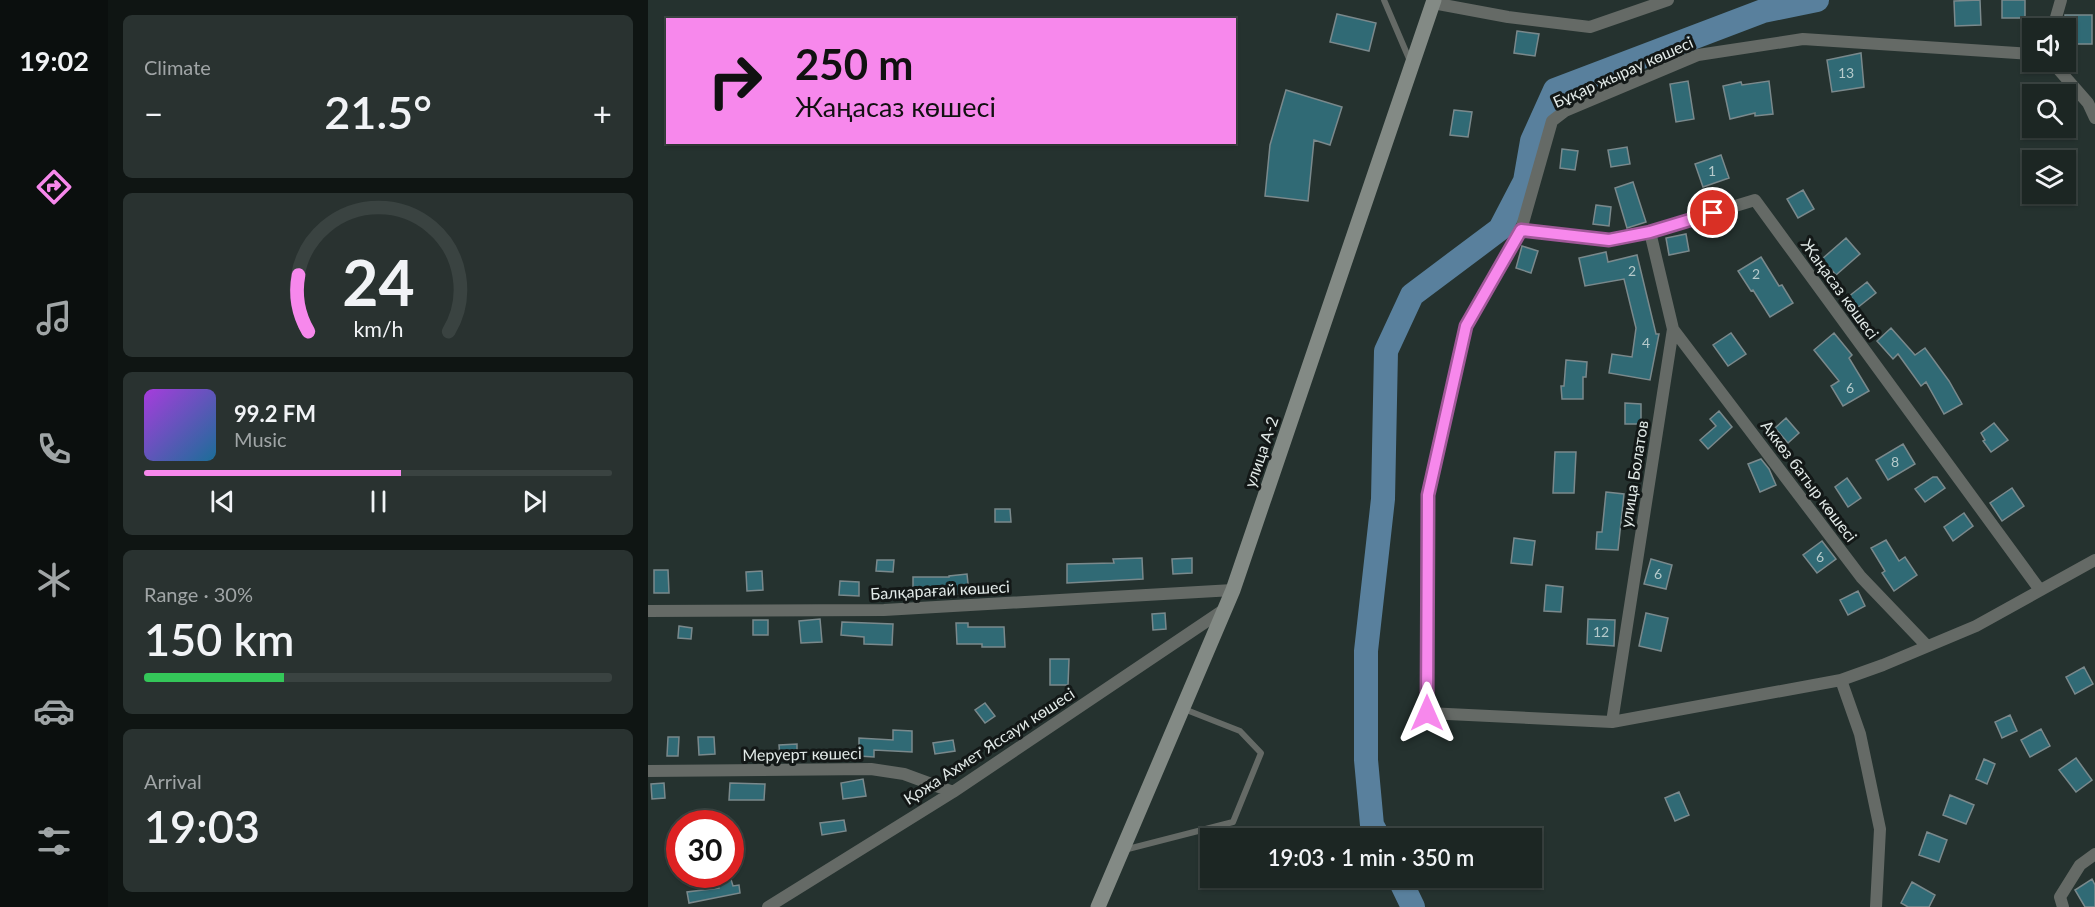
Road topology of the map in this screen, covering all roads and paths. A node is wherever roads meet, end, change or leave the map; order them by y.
1 (1384, 0) edge
2 (1668, 0) edge
3 (2061, 0) edge
4 (1434, 1) edge
5 (2056, 18) edge
6 (2022, 53) edge
7 (1411, 64) junction
8 (2061, 72) edge
9 (2095, 118) edge
10 (1521, 230) junction
11 (1650, 232) junction
12 (1674, 329) junction
13 (2095, 560) edge
14 (2040, 590) junction
15 (1233, 591) junction
16 (1225, 609) junction
17 (648, 611) edge
18 (1927, 646) junction
19 (1841, 680) junction
20 (1184, 709) junction
21 (1612, 722) junction
22 (648, 771) edge
23 (953, 792) junction
24 (1123, 850) junction
25 (2095, 854) edge
26 (768, 907) edge
27 (1098, 907) edge
28 (1876, 907) edge
29 (2062, 907) edge

1 - 7 lane
2 - 4 street
3 - 5 street
4 - 7 main road, улица А-2
6 - 10 street, Бұқар жырау көшесі
7 - 15 main road, улица А-2
8 - 9 street
10 - 11 street, Жаңасаз көшесі
10 - 21 street, Бұқар жырау көшесі
11 - 12 street, улица Болатов
11 - 14 street, Жаңасаз көшесі
12 - 18 street, Аккөз батыр көшесі
12 - 21 street, улица Болатов
13 - 14 street
14 - 18 street
15 - 16 main road, улица А-2
15 - 17 street, Балқарағай көшесі
16 - 20 main road, улица А-2
16 - 23 street, Қожа Ахмет Яссауи көшесі
18 - 19 street
19 - 21 street
19 - 28 street
20 - 24 main road, улица А-2
20 - 24 lane
22 - 23 street, Меруерт көшесі
23 - 26 street, Қожа Ахмет Яссауи көшесі
24 - 27 main road, улица А-2
25 - 29 street

